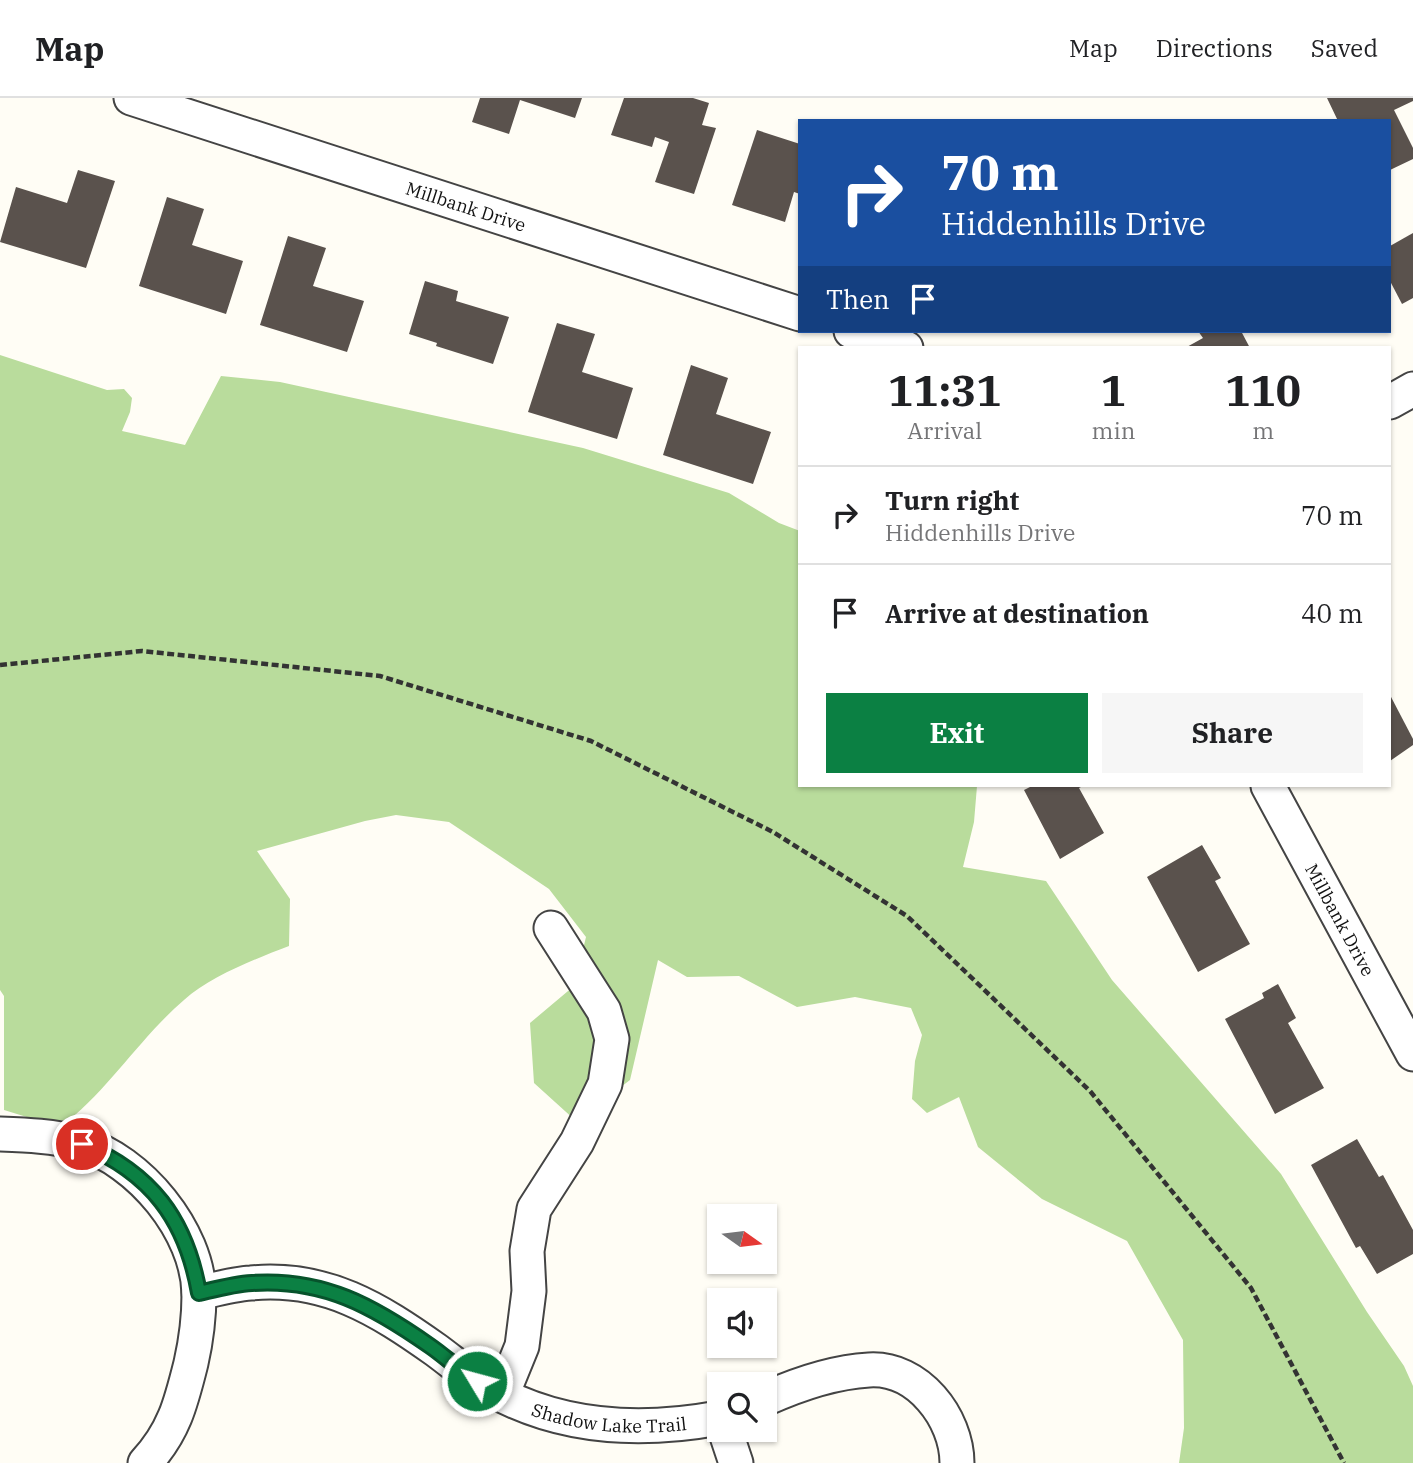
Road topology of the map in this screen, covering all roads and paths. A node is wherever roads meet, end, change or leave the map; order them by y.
1 (131, 98) edge
2 (798, 313) edge
3 (857, 333) edge
4 (899, 346) edge
5 (1413, 389) edge
6 (1391, 401) edge
7 (0, 665) edge
8 (1269, 787) edge
9 (551, 928) dead end
10 (1413, 1054) edge
11 (0, 1134) edge
12 (199, 1293) junction
13 (502, 1395) junction
14 (777, 1395) edge
15 (707, 1420) edge
16 (729, 1442) edge
17 (145, 1463) edge
18 (736, 1463) edge
19 (957, 1463) edge
20 (1344, 1463) edge

1 - 2 street, Millbank Drive
3 - 4 street
5 - 6 street
7 - 20 path
8 - 10 street, Millbank Drive
9 - 13 street
11 - 12 street
12 - 13 street, Shadow Lake Trail
12 - 17 street
13 - 15 street, Shadow Lake Trail
14 - 19 street
16 - 18 street

